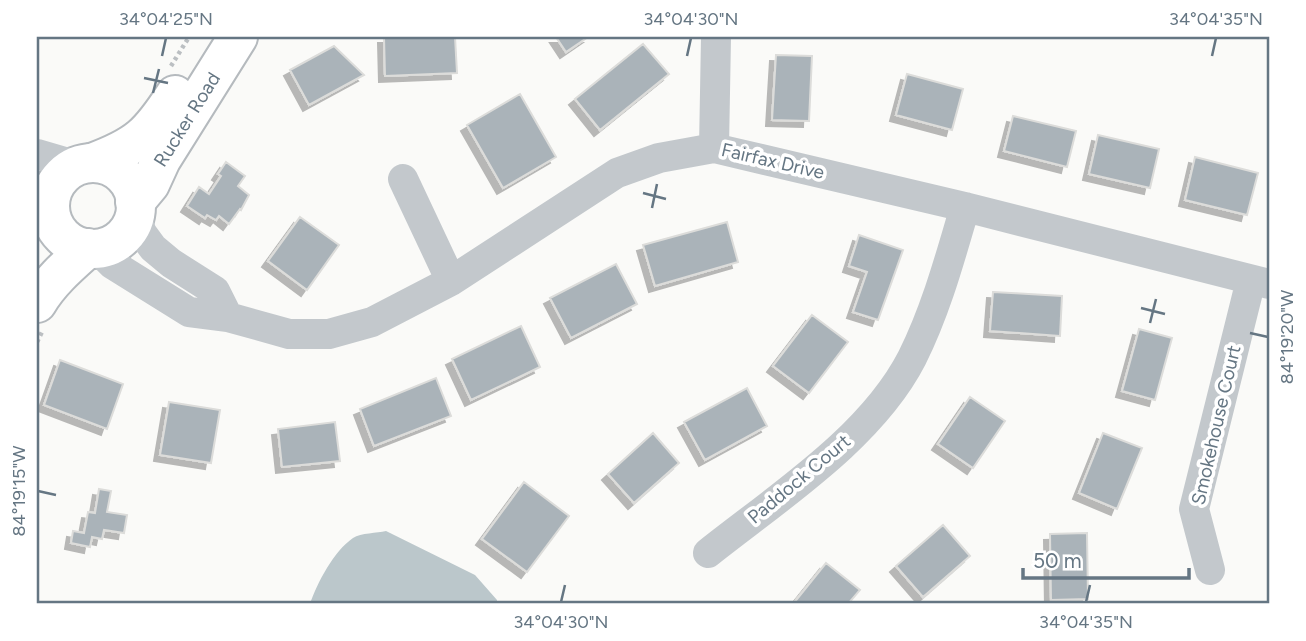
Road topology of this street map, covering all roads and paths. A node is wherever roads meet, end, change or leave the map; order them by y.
1 (189, 37) edge
2 (212, 37) edge
3 (238, 37) edge
4 (716, 37) edge
5 (168, 69) dead end
6 (714, 148) junction
7 (37, 154) edge
8 (85, 165) junction
9 (403, 179) dead end
10 (965, 207) junction
11 (135, 209) junction
12 (45, 219) edge
13 (92, 248) junction
14 (451, 281) junction
15 (1260, 282) edge
16 (37, 303) edge
17 (228, 317) junction
18 (708, 553) dead end
19 (1210, 570) dead end

1 - 5 path
2 - 8 main road, Rucker Road
3 - 11 main road, Rucker Road
4 - 6 street
6 - 10 street, Fairfax Drive
6 - 14 street, Fairfax Drive
7 - 8 street
8 - 11 main road
8 - 12 main road
9 - 14 street
10 - 15 street, Fairfax Drive
10 - 18 street, Paddock Court
11 - 13 main road
11 - 17 street
12 - 13 main road
13 - 16 main road
13 - 17 street, Fairfax Drive
14 - 17 street, Fairfax Drive
15 - 19 street, Smokehouse Court

